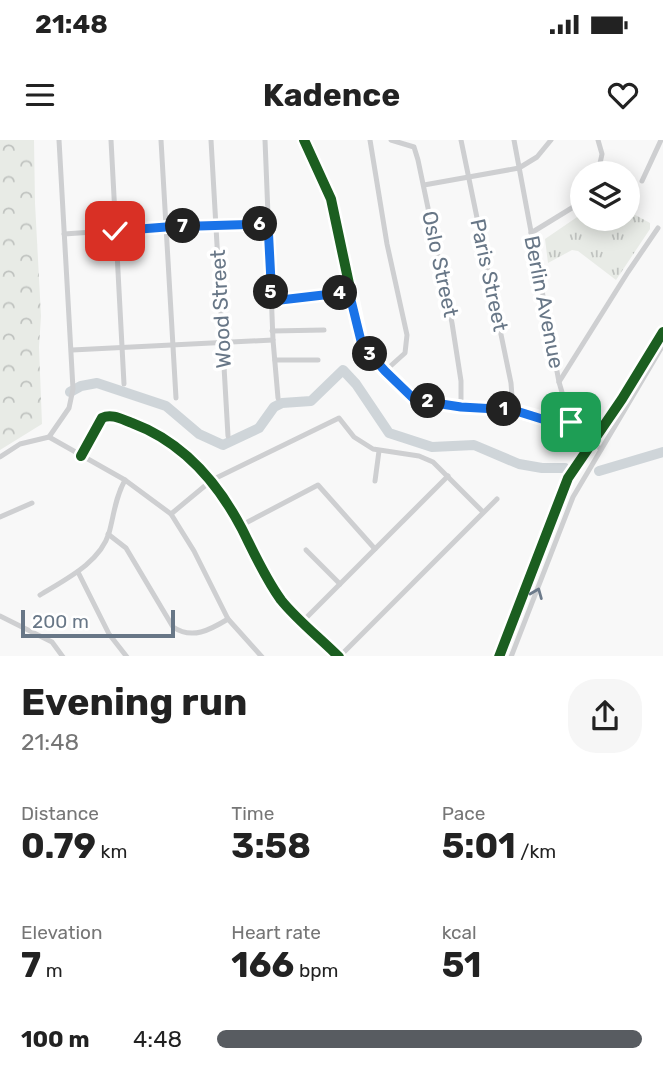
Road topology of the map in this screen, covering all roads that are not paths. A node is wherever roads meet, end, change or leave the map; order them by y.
1 (60, 140) edge
2 (111, 140) edge
3 (161, 140) edge
4 (211, 140) edge
5 (265, 140) edge
6 (304, 140) edge
7 (370, 140) edge
8 (391, 140) edge
9 (461, 140) edge
10 (514, 140) edge
11 (551, 140) edge
12 (598, 140) edge
13 (661, 140) edge
14 (601, 161) edge
15 (519, 168) junction
16 (469, 177) junction
17 (642, 181) dead end
18 (424, 185) junction
19 (570, 209) edge
20 (268, 224) junction
21 (216, 225) junction
22 (166, 227) junction
23 (658, 228) dead end
24 (115, 231) junction
25 (531, 233) junction
26 (64, 234) junction
27 (349, 292) junction
28 (272, 301) junction
29 (324, 330) dead end
30 (272, 331) junction
31 (663, 334) edge
32 (273, 340) junction
33 (223, 341) junction
34 (173, 344) junction
35 (663, 345) edge
36 (121, 346) junction
37 (72, 350) junction
38 (275, 360) junction
39 (318, 360) dead end
40 (385, 371) junction
41 (559, 382) junction
42 (124, 384) dead end
43 (176, 398) dead end
44 (278, 398) dead end
45 (461, 407) junction
46 (513, 410) junction
47 (568, 415) junction
48 (558, 424) junction
49 (573, 430) junction
50 (49, 436) junction
51 (228, 436) dead end
52 (592, 444) junction
53 (601, 450) junction
54 (379, 451) junction
55 (81, 456) junction
56 (0, 457) edge
57 (448, 476) junction
58 (125, 481) junction
59 (212, 481) junction
60 (375, 481) dead end
61 (497, 499) dead end
62 (32, 503) dead end
63 (483, 512) junction
64 (172, 514) junction
65 (0, 517) edge
66 (240, 526) junction
67 (108, 534) junction
68 (375, 549) junction
69 (306, 550) dead end
70 (78, 572) junction
71 (340, 584) junction
72 (40, 595) dead end
73 (0, 616) edge
74 (228, 619) junction
75 (303, 621) junction
76 (63, 656) edge
77 (127, 656) edge
78 (262, 656) edge
79 (339, 656) edge
80 (499, 656) edge
81 (511, 656) edge

1 - 26 street
2 - 24 street
3 - 22 street
4 - 21 street, Wood Street
5 - 20 street
6 - 27 street
7 - 40 street
8 - 18 street, Oslo Street
9 - 16 street, Paris Street
10 - 15 street, Berlin Avenue
11 - 15 street
12 - 14 street
13 - 17 street
15 - 16 street
15 - 25 street, Berlin Avenue
16 - 18 street
16 - 46 street, Paris Street
18 - 45 street, Oslo Street
19 - 25 street
20 - 21 street
20 - 28 street
21 - 22 street
21 - 33 street, Wood Street
22 - 24 street
22 - 34 street
23 - 41 street
24 - 26 street
24 - 36 street
25 - 41 street, Berlin Avenue
26 - 37 street
27 - 28 street
27 - 40 street
28 - 30 street
29 - 30 street
30 - 32 street
31 - 52 street
32 - 33 street
32 - 38 street
33 - 34 street
33 - 51 street, Wood Street
34 - 36 street
34 - 43 street
35 - 53 street
36 - 37 street
36 - 42 street
37 - 50 street
38 - 39 street
38 - 44 street
40 - 45 street
41 - 47 street, Berlin Avenue
45 - 46 street
46 - 48 street
47 - 48 street
47 - 49 street, Berlin Avenue
48 - 49 street
49 - 52 street
50 - 55 street
50 - 56 street
52 - 53 street
52 - 80 street
81 -> 53 street
54 - 57 street
54 - 59 street
54 - 60 street
55 - 58 street
55 - 59 street
57 - 63 street
57 - 68 street
58 - 64 street
58 - 67 street
59 - 64 street
59 - 66 street
61 - 63 street
62 - 65 street
63 - 79 street
64 - 74 street
66 - 68 street
66 - 75 street
67 - 70 street
67 - 74 street
68 - 71 street
69 - 71 street
70 - 72 street
70 - 77 street
71 - 75 street
73 - 76 street
74 - 78 street
75 - 79 street

